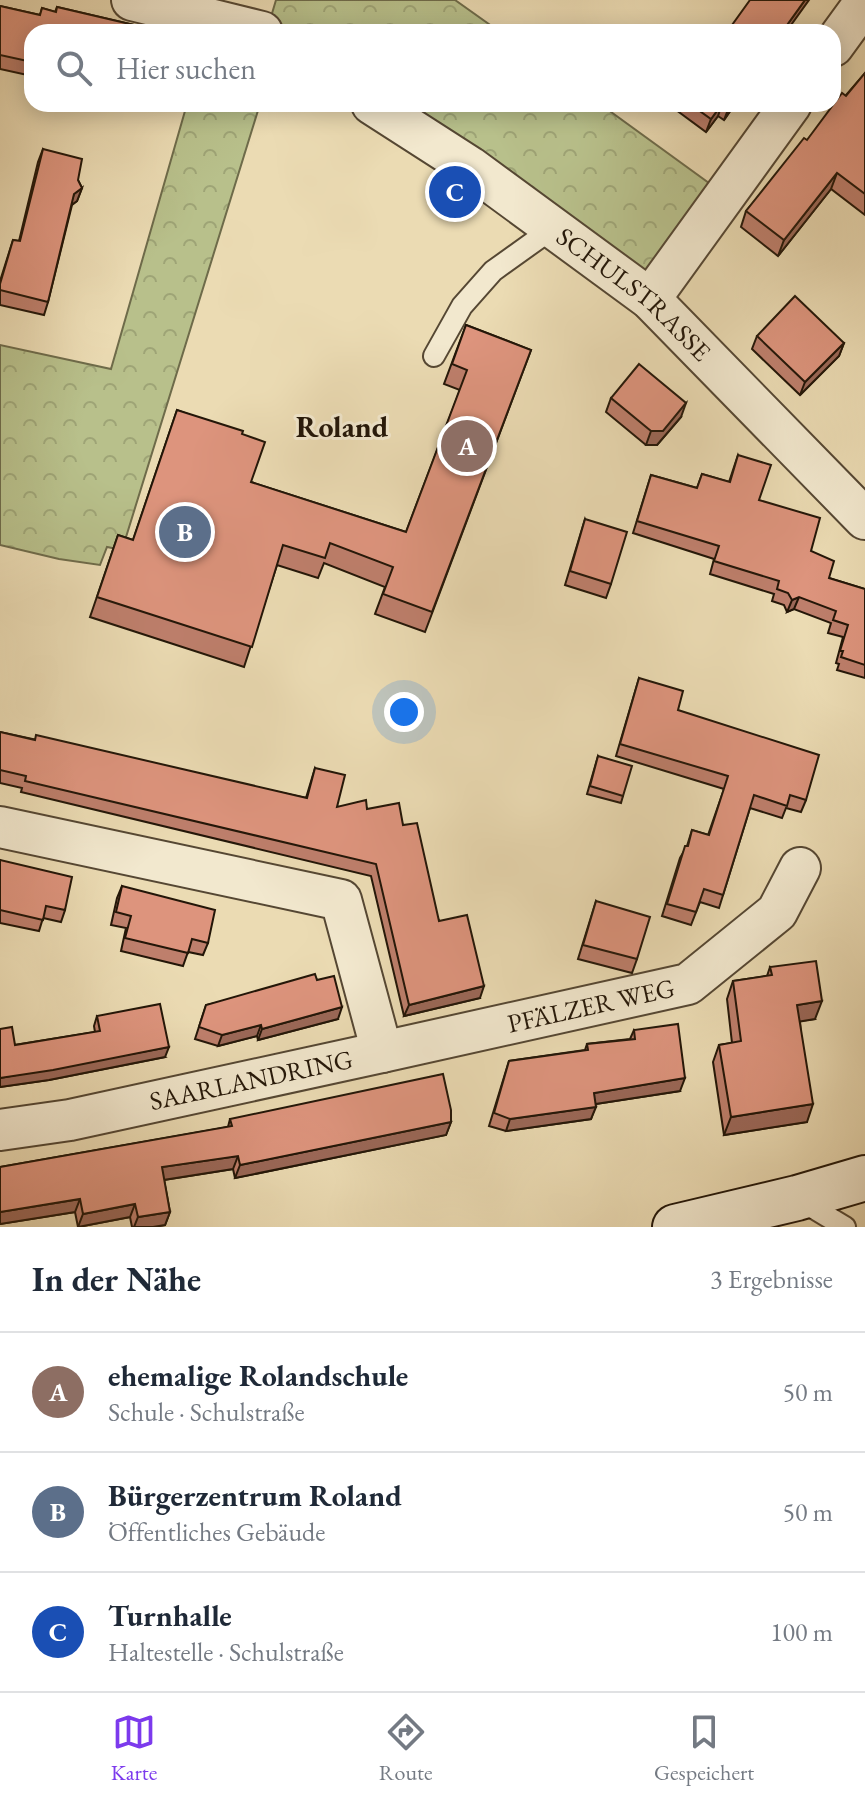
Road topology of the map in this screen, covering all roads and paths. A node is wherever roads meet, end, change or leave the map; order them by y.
1 (132, 0) edge
2 (865, 2) edge
3 (263, 21) edge
4 (841, 35) edge
5 (384, 112) edge
6 (785, 112) edge
7 (553, 228) junction
8 (650, 299) junction
9 (434, 356) dead end
10 (865, 519) edge
11 (0, 827) edge
12 (800, 868) dead end
13 (382, 1052) junction
14 (0, 1130) edge
15 (865, 1178) edge
16 (797, 1198) junction
17 (675, 1227) edge
18 (845, 1227) edge

1 - 3 street
2 - 4 street
5 - 7 street, SCHULSTRASSE
6 - 8 street
7 - 8 street, SCHULSTRASSE
7 - 9 lane
8 - 10 street, SCHULSTRASSE
11 - 13 street, SAARLANDRING
12 - 13 street, PFÄLZER WEG
13 - 14 street, SAARLANDRING
15 - 16 main road
16 - 17 main road
16 - 18 lane

